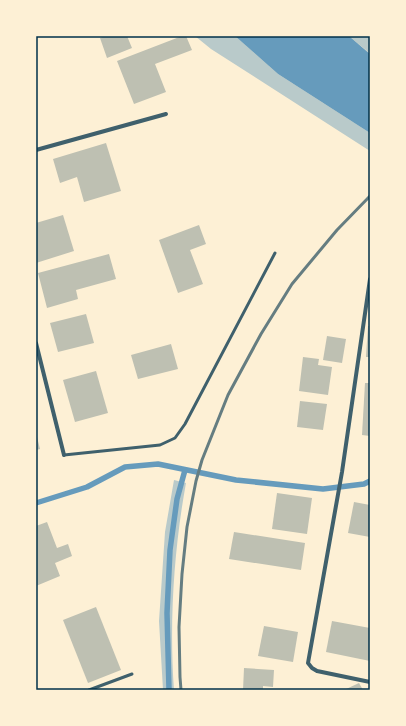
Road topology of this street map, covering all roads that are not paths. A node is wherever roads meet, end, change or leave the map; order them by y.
1 (166, 114) dead end
2 (36, 150) edge
3 (276, 253) dead end
4 (370, 279) edge
5 (36, 343) edge
6 (64, 455) joint
7 (132, 674) dead end
8 (370, 682) edge
9 (89, 690) edge

1 - 2 street
3 - 6 lane
4 - 8 street
5 - 6 street
7 - 9 lane

